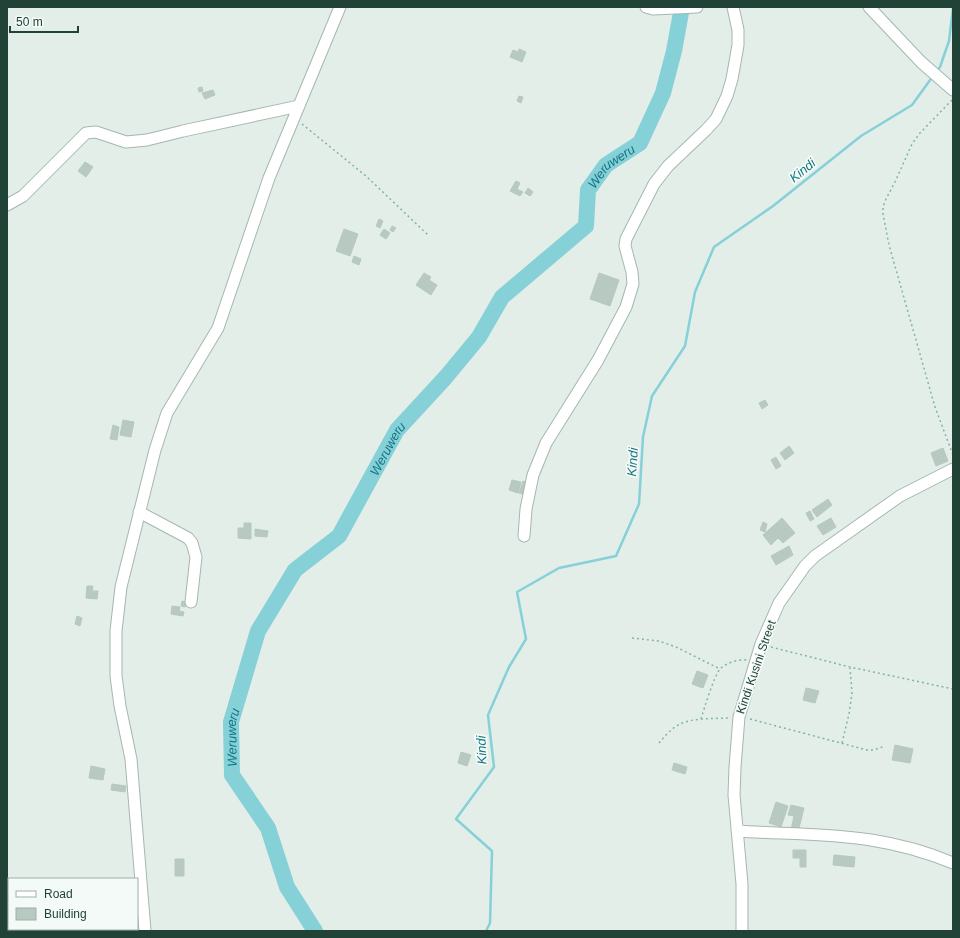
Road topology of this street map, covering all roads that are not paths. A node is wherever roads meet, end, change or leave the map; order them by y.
1 (340, 7) edge
2 (697, 7) edge
3 (733, 7) edge
4 (869, 7) edge
5 (650, 8) edge
6 (949, 87) edge
7 (299, 106) junction
8 (7, 205) edge
9 (953, 469) edge
10 (139, 512) junction
11 (524, 536) dead end
12 (191, 602) dead end
13 (737, 831) junction
14 (953, 863) edge
15 (140, 896) edge
16 (145, 931) edge
17 (742, 931) edge

1 - 7 street
2 - 5 street
3 - 11 street
4 - 6 street
7 - 8 street
7 - 10 street
9 - 13 street, Kindi Kusini Street
10 - 12 street
10 - 15 street
13 - 14 street
13 - 17 street, Kindi Kusini Street
15 - 16 street

